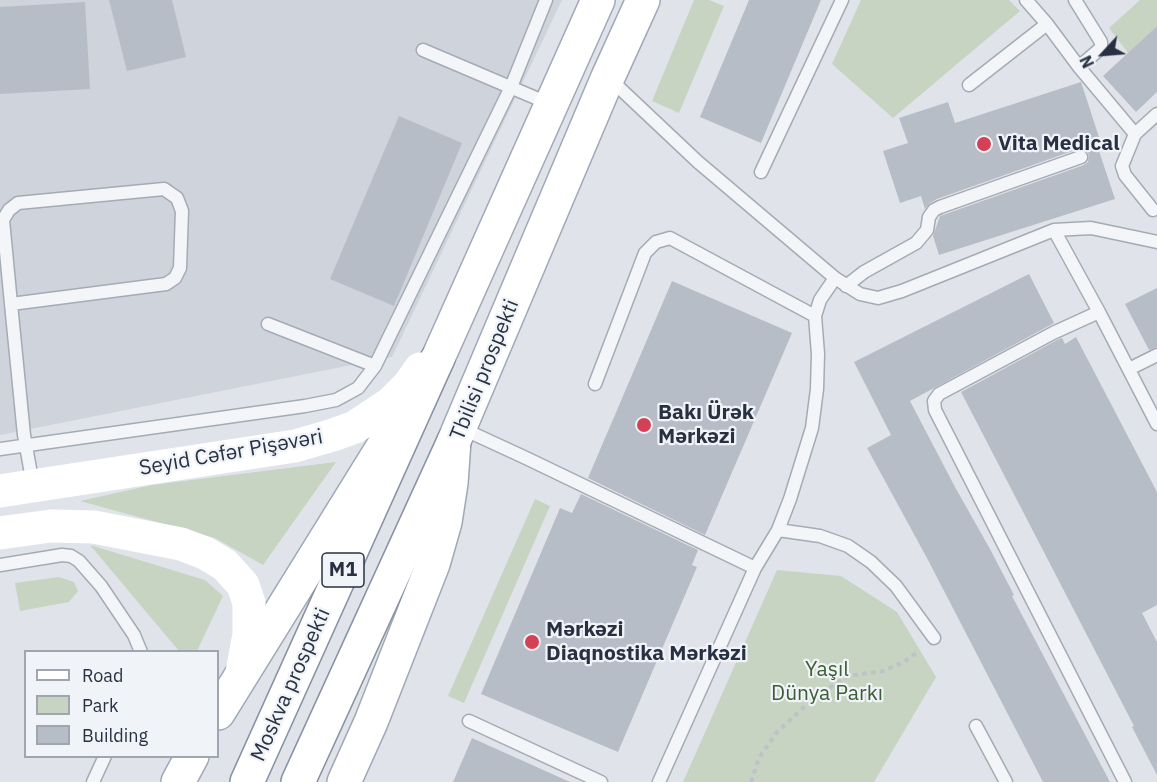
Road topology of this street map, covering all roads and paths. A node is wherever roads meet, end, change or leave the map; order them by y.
1 (546, 0) edge
2 (598, 0) edge
3 (643, 0) edge
4 (842, 0) edge
5 (1026, 0) edge
6 (1075, 0) edge
7 (1047, 24) junction
8 (423, 50) dead end
9 (1079, 67) junction
10 (608, 77) junction
11 (969, 85) dead end
12 (511, 87) junction
13 (552, 104) junction
14 (1157, 114) edge
15 (1135, 134) junction
16 (1081, 157) dead end
17 (761, 172) dead end
18 (1153, 210) dead end
19 (1054, 230) junction
20 (1157, 242) edge
21 (835, 278) junction
22 (846, 286) junction
23 (11, 304) junction
24 (1099, 312) junction
25 (815, 316) junction
26 (268, 324) dead end
27 (453, 324) junction
28 (1157, 355) edge
29 (438, 358) junction
30 (375, 366) junction
31 (1129, 369) junction
32 (596, 384) dead end
33 (1157, 424) edge
34 (457, 435) junction
35 (26, 445) junction
36 (0, 449) edge
37 (33, 486) junction
38 (0, 491) edge
39 (778, 530) junction
40 (0, 534) edge
41 (0, 565) edge
42 (755, 567) junction
43 (934, 638) joint
44 (141, 650) edge
45 (242, 672) junction
46 (219, 711) edge
47 (469, 721) dead end
48 (976, 726) dead end
49 (104, 758) edge
50 (191, 758) edge
51 (93, 782) edge
52 (178, 782) edge
53 (247, 782) edge
54 (298, 782) edge
55 (344, 782) edge
56 (601, 782) edge
57 (659, 782) edge
58 (751, 782) edge
59 (1006, 782) edge
60 (1125, 782) edge

1 - 12 lane
2 - 13 main road
3 - 10 main road, Tbilisi prospekti
4 - 17 lane
5 - 7 lane
6 - 9 lane
7 - 9 lane
7 - 11 lane
8 - 12 lane
9 - 15 lane
10 - 21 lane
10 - 34 main road, Tbilisi prospekti
12 - 13 lane
12 - 30 lane
13 - 27 main road
14 - 15 lane
15 - 18 lane
16 - 22 lane
19 - 20 lane
19 - 22 lane
19 - 24 lane
21 - 22 lane
21 - 25 lane
23 - 23 lane
23 - 35 lane
24 - 31 lane
24 - 60 lane
25 - 32 lane
25 - 39 lane
26 - 30 lane
27 - 29 main road
27 - 37 main road, Seyid Cəfər Pişəvəri
28 - 31 lane
29 - 45 main road
29 - 53 main road, Moskva prospekti / M1
30 - 35 lane
31 - 33 lane
34 - 42 lane
34 - 54 main road, M1
34 - 55 main road, Tbilisi prospekti
35 - 36 lane
35 - 37 lane
37 - 38 main road, Seyid Cəfər Pişəvəri
39 - 42 lane
39 - 43 lane
40 - 45 main road
41 - 44 lane
42 - 57 lane
43 - 58 path
45 - 46 main road
47 - 56 lane
48 - 59 lane
49 - 51 lane
50 - 52 main road

